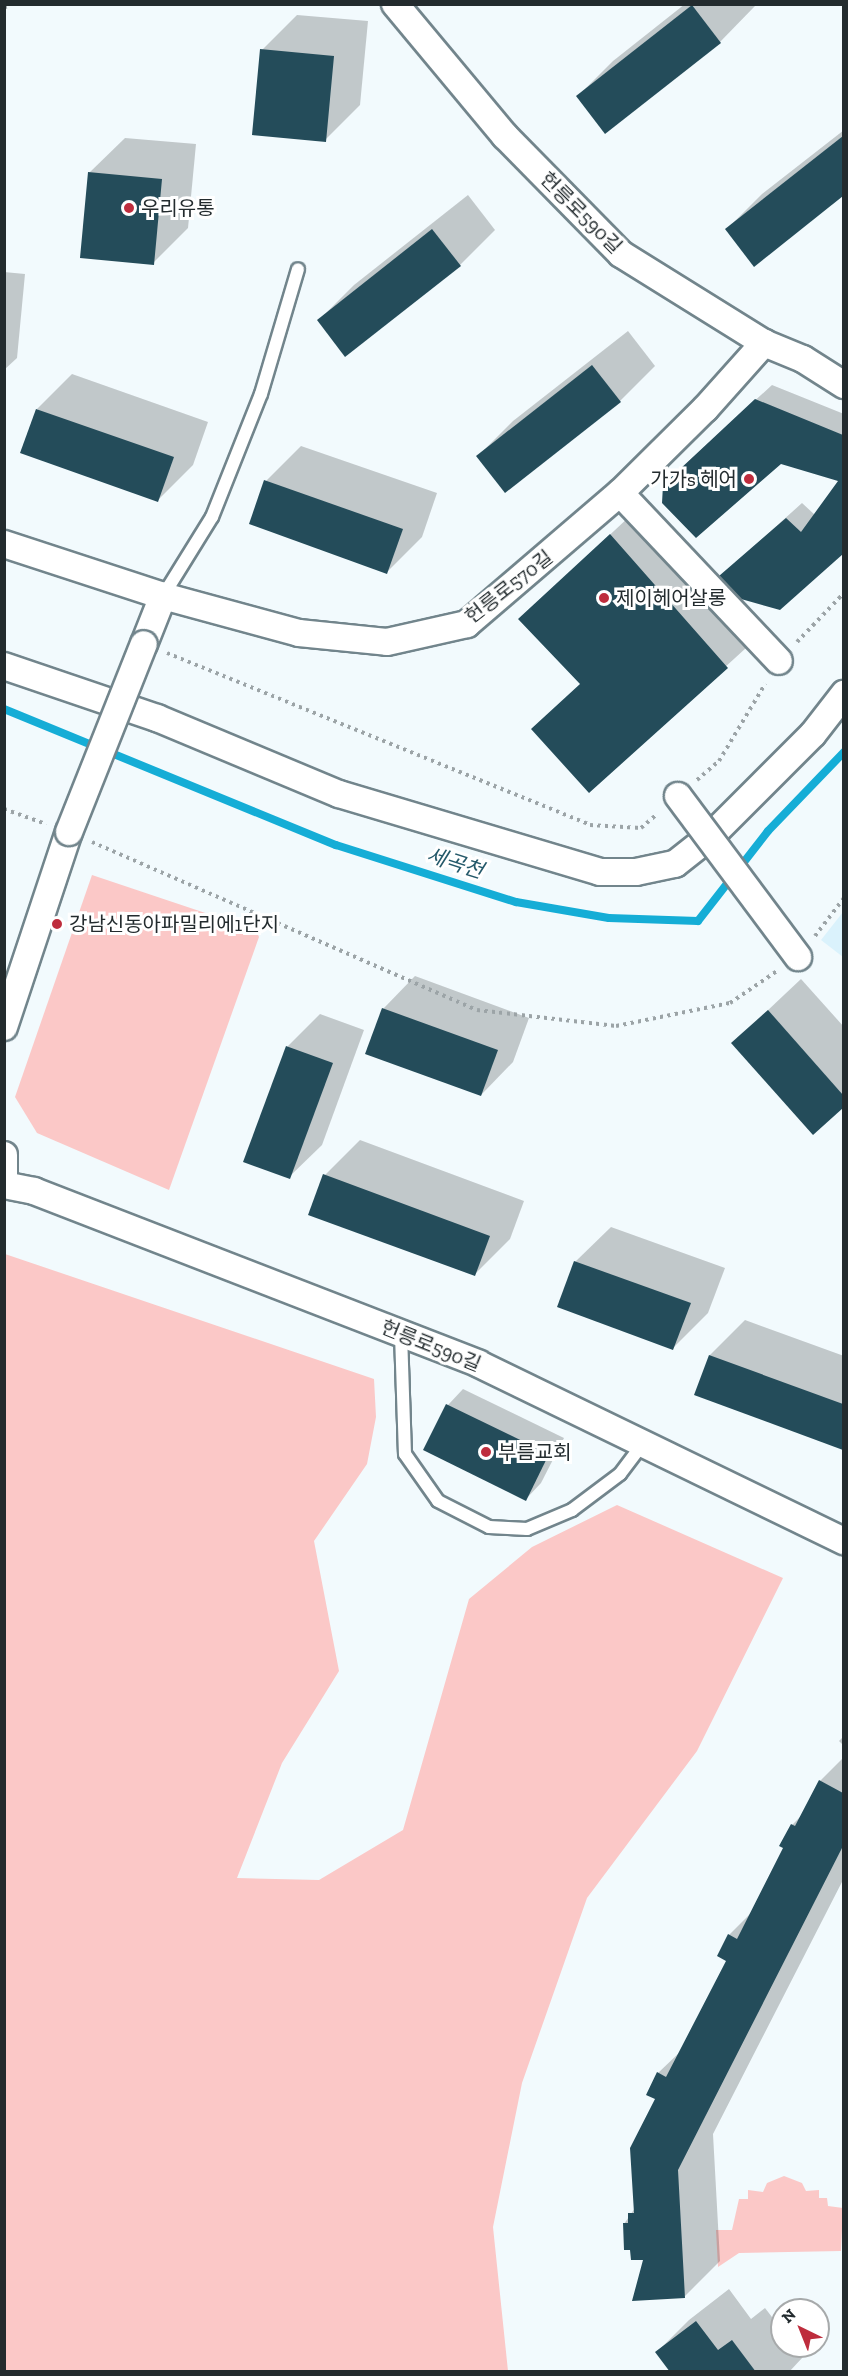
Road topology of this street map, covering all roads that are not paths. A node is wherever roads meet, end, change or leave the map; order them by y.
1 (395, 4) edge
2 (298, 269) dead end
3 (764, 343) junction
4 (843, 385) edge
5 (620, 493) junction
6 (4, 544) edge
7 (163, 596) junction
8 (779, 661) road end
9 (4, 666) edge
10 (843, 694) edge
11 (678, 796) road end
12 (798, 957) road end
13 (4, 1027) edge
14 (4, 1155) edge
15 (4, 1179) edge
16 (4, 1185) edge
17 (401, 1334) junction
18 (643, 1444) junction
19 (843, 1541) edge

1 - 3 street, 헌릉로590길
2 - 7 lane
3 - 4 street, 헌릉로590길
3 - 5 street, 헌릉로570길
5 - 7 street, 헌릉로570길
5 - 8 street
6 - 7 street, 헌릉로570길
7 - 13 street, bridge
9 - 10 street
11 - 12 street, bridge
14 - 15 street
16 - 17 street, 헌릉로590길
17 - 18 street, 헌릉로590길
17 - 18 lane
18 - 19 street, 헌릉로590길

